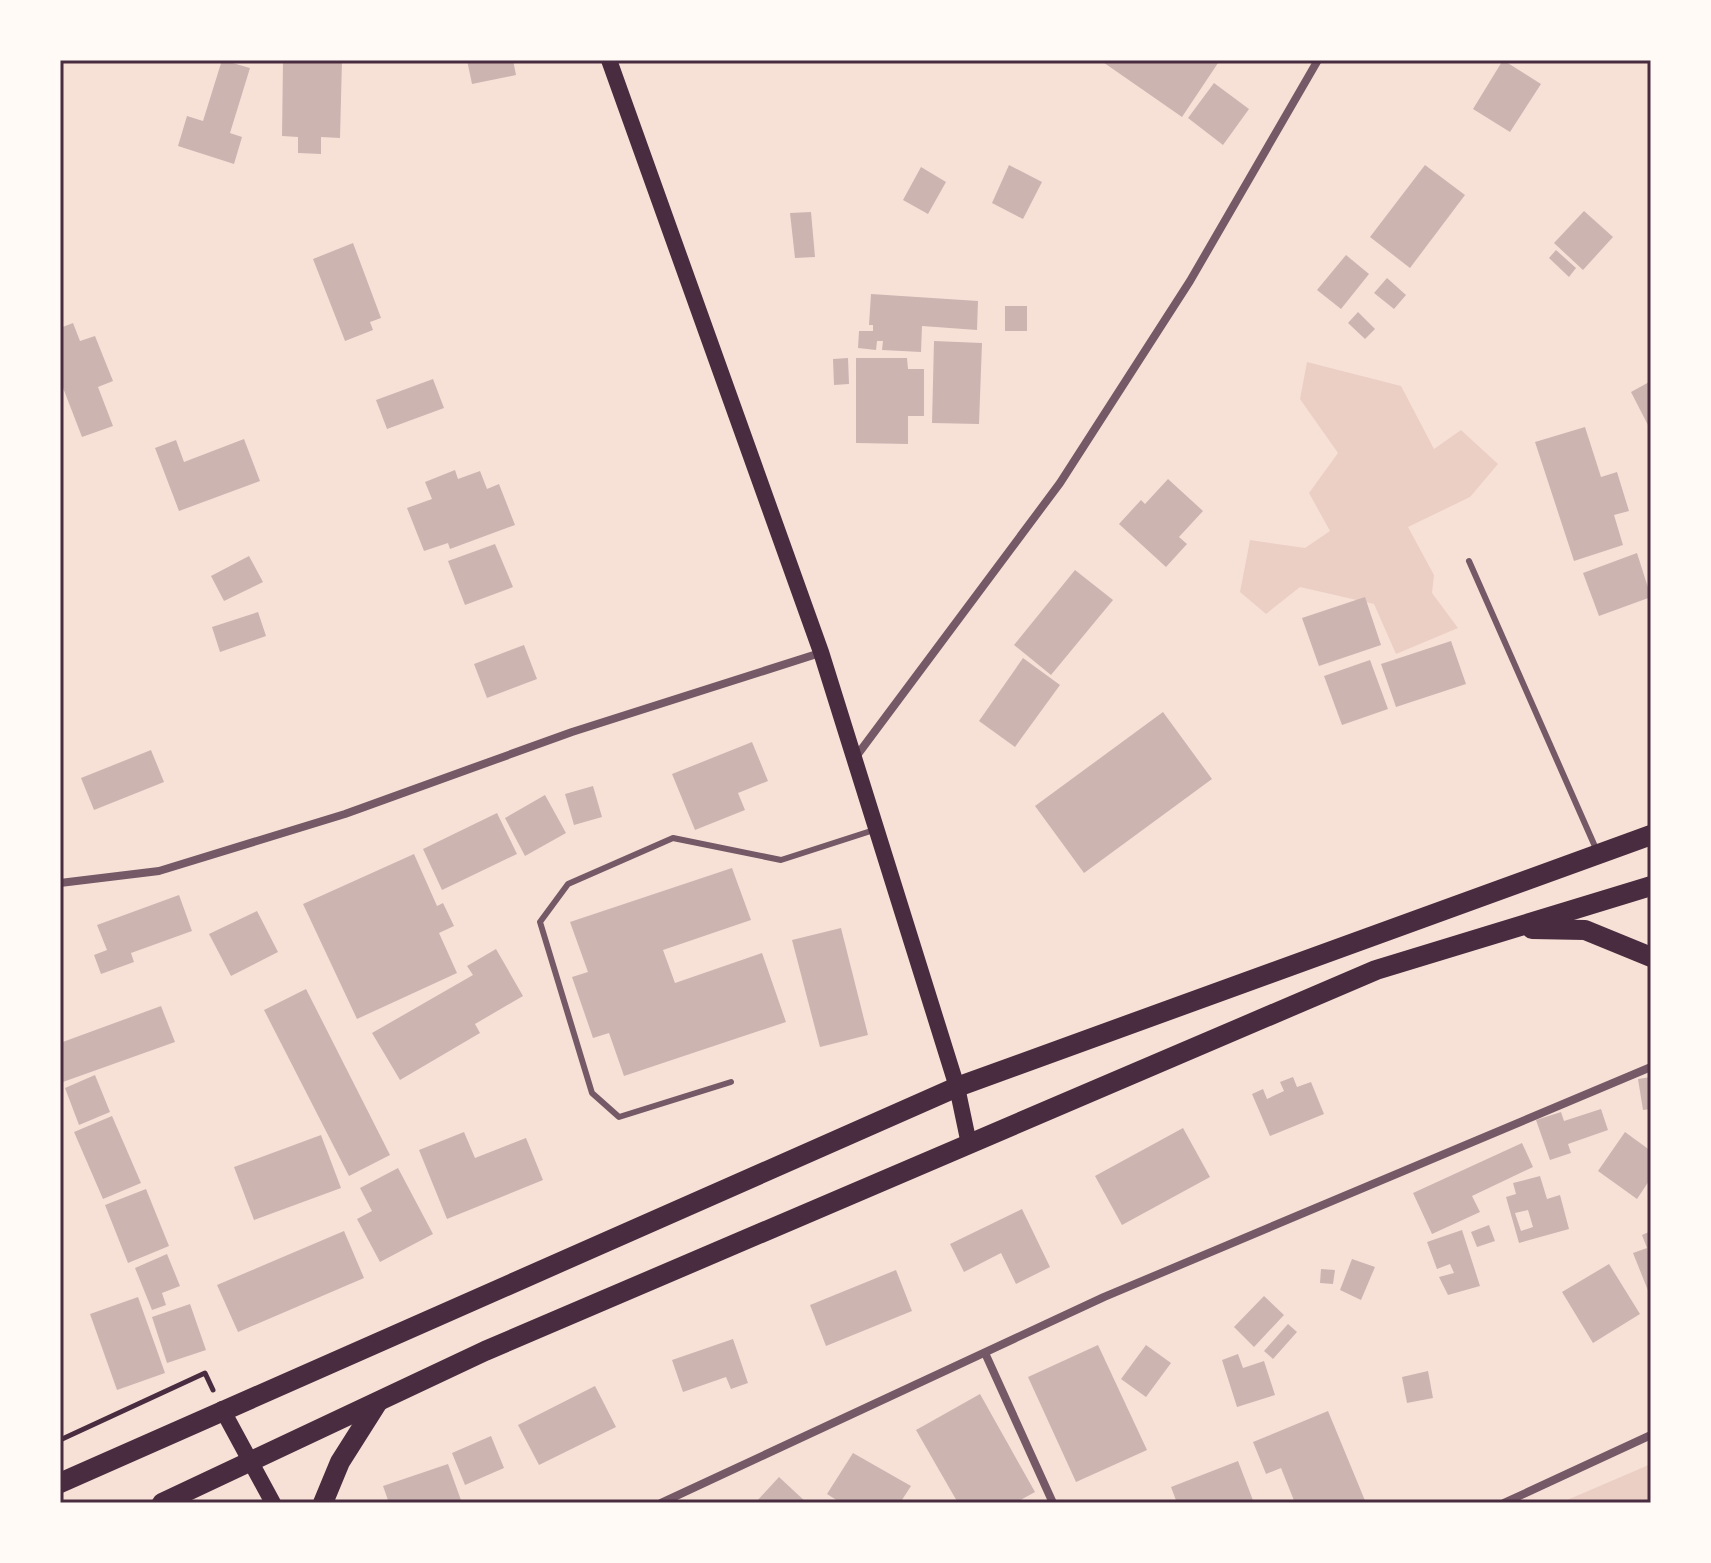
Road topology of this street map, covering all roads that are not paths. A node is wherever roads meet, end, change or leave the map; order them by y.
1 (609, 60) edge
2 (1318, 60) edge
3 (1469, 561) dead end
4 (821, 652) junction
5 (855, 758) junction
6 (877, 828) junction
7 (1651, 835) edge
8 (1598, 855) junction
9 (60, 883) edge
10 (1651, 886) edge
11 (1515, 929) junction
12 (1651, 957) edge
13 (1651, 1067) edge
14 (731, 1082) dead end
15 (957, 1087) junction
16 (969, 1144) junction
17 (985, 1353) junction
18 (378, 1402) junction
19 (222, 1409) junction
20 (1651, 1435) edge
21 (249, 1461) junction
22 (60, 1483) edge
23 (162, 1503) edge
24 (273, 1503) edge
25 (323, 1503) edge
26 (661, 1503) edge
27 (1053, 1503) edge
28 (1504, 1503) edge

1 - 4 main road
2 - 5 street
3 - 8 lane
4 - 5 main road
4 - 9 street
5 - 6 main road
6 - 14 lane
6 - 15 main road
7 - 8 main road
8 - 15 main road
10 - 11 main road
11 - 12 main road
11 - 16 main road
13 - 17 street
15 - 16 main road
15 - 19 main road
16 - 18 main road
17 - 26 street
17 - 27 street
18 - 21 main road
18 - 25 main road
19 - 21 main road
19 - 22 main road
20 - 28 street
21 - 23 main road
21 - 24 main road

